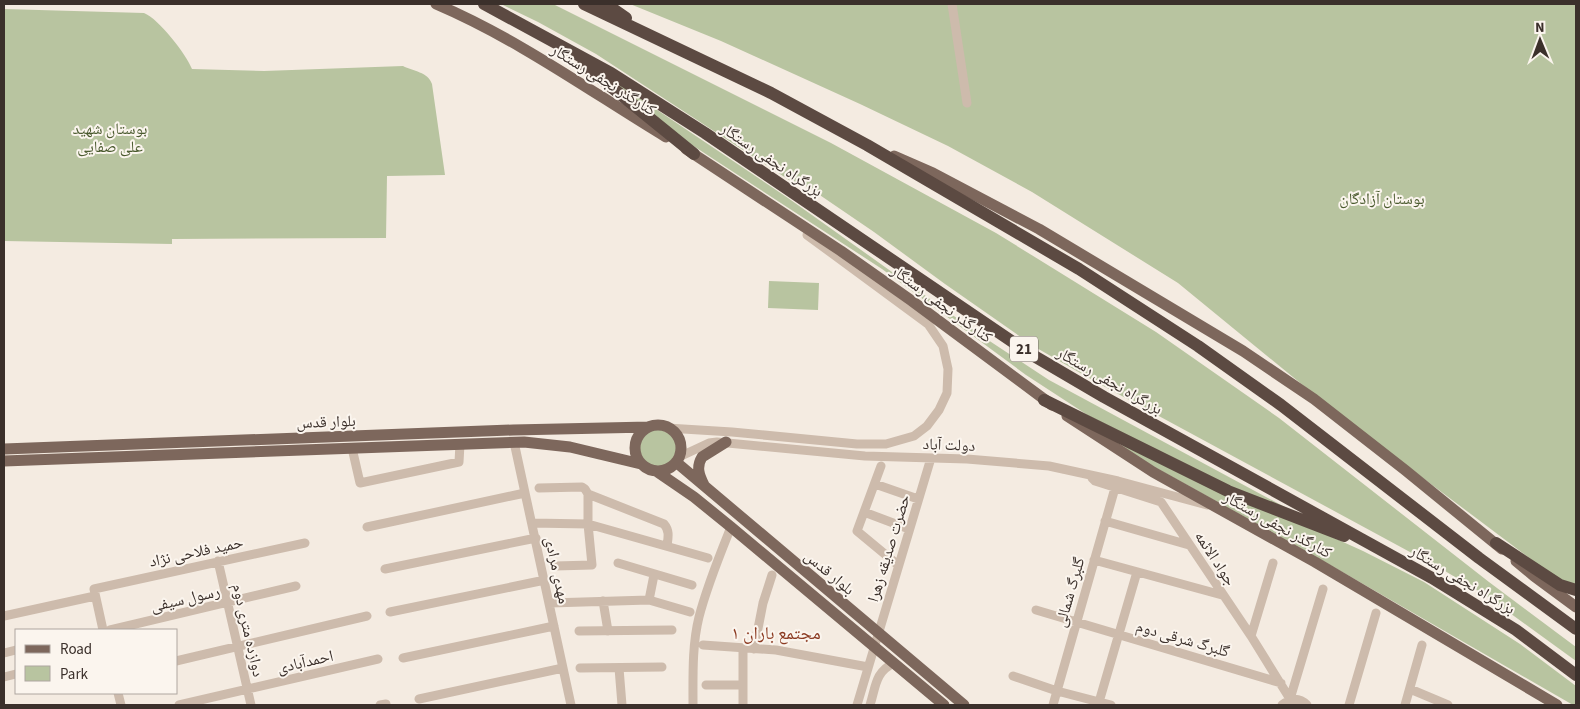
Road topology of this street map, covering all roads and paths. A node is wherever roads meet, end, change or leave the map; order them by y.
1 (436, 4) edge
2 (484, 4) edge
3 (584, 4) edge
4 (606, 4) edge
5 (952, 4) edge
6 (648, 35) junction
7 (562, 46) junction
8 (967, 103) dead end
9 (866, 145) junction
10 (694, 154) junction
11 (735, 181) junction
12 (1044, 400) junction
13 (649, 427) junction
14 (667, 428) junction
15 (514, 442) junction
16 (726, 442) junction
17 (460, 444) junction
18 (352, 448) junction
19 (4, 449) edge
20 (931, 458) junction
21 (678, 460) junction
22 (4, 461) edge
23 (641, 464) junction
24 (881, 466) dead end
25 (656, 471) junction
26 (1087, 473) junction
27 (875, 484) junction
28 (539, 488) dead end
29 (706, 488) junction
30 (1115, 488) junction
31 (526, 493) junction
32 (588, 494) junction
33 (918, 499) junction
34 (1217, 508) junction
35 (864, 512) junction
36 (1105, 521) junction
37 (532, 523) junction
38 (588, 524) junction
39 (367, 527) dead end
40 (731, 527) junction
41 (909, 529) junction
42 (536, 538) junction
43 (305, 543) dead end
44 (1496, 543) junction
45 (1189, 544) junction
46 (667, 546) junction
47 (1384, 551) junction
48 (708, 558) dead end
49 (1094, 560) junction
50 (218, 561) junction
51 (1273, 563) dead end
52 (618, 564) dead end
53 (898, 565) junction
54 (555, 566) dead end
55 (385, 570) dead end
56 (1137, 572) junction
57 (654, 574) junction
58 (772, 575) dead end
59 (545, 580) junction
60 (692, 585) dead end
61 (296, 586) dead end
62 (1322, 589) dead end
63 (1576, 590) edge
64 (94, 592) junction
65 (1222, 595) junction
66 (649, 600) junction
67 (603, 601) junction
68 (228, 603) junction
69 (550, 603) junction
70 (1576, 607) edge
71 (1036, 610) dead end
72 (390, 612) dead end
73 (690, 612) dead end
74 (1376, 613) dead end
75 (4, 616) edge
76 (367, 616) dead end
77 (1076, 622) junction
78 (554, 626) junction
79 (103, 629) edge
80 (114, 629) edge
81 (1576, 629) edge
82 (672, 630) dead end
83 (579, 631) dead end
84 (608, 631) junction
85 (878, 634) junction
86 (1119, 635) junction
87 (1251, 636) junction
88 (703, 645) dead end
89 (1422, 645) dead end
90 (874, 646) junction
91 (238, 647) junction
92 (743, 649) junction
93 (754, 650) junction
94 (403, 658) dead end
95 (378, 659) dead end
96 (178, 661) edge
97 (894, 663) junction
98 (662, 667) dead end
99 (868, 667) junction
100 (563, 668) junction
101 (580, 668) dead end
102 (619, 668) junction
103 (1576, 675) edge
104 (1013, 676) dead end
105 (865, 678) junction
106 (1281, 683) junction
107 (706, 685) dead end
108 (743, 685) junction
109 (1410, 689) junction
110 (247, 690) junction
111 (874, 690) junction
112 (1057, 691) junction
113 (420, 699) dead end
114 (1290, 699) junction
115 (1099, 702) junction
116 (179, 705) edge
117 (251, 705) edge
118 (571, 705) edge
119 (622, 705) edge
120 (692, 705) edge
121 (743, 705) edge
122 (857, 705) edge
123 (870, 705) edge
124 (944, 705) edge
125 (964, 705) edge
126 (1053, 705) edge
127 (1111, 705) edge
128 (1282, 705) edge
129 (1307, 705) edge
130 (1349, 705) edge
131 (1405, 705) edge
132 (1448, 705) edge
133 (1557, 705) edge

1 - 10 main road, کنارگذر نجفی رستگار
2 - 7 highway, بزرگراه نجفی رستگار / 21
3 - 6 highway, بزرگراه نجفی رستگار
4 - 6 highway
5 - 8 street
6 - 9 highway, بزرگراه نجفی رستگار
7 - 10 highway
7 - 47 highway, بزرگراه نجفی رستگار / 21
9 - 44 main road
9 - 81 highway, بزرگراه نجفی رستگار
10 - 11 main road, کنارگذر نجفی رستگار
11 - 12 main road, کنارگذر نجفی رستگار
11 - 14 street
12 - 34 main road, کنارگذر نجفی رستگار
12 - 47 highway
13 - 14 main road
13 - 19 main road, بلوار قدس
13 - 23 main road
14 - 21 main road
15 - 17 main road, بلوار قدس
15 - 23 main road, بلوار قدس
15 - 31 street, مهدی مرادی
16 - 20 street, دولت آباد
16 - 21 street, دولت آباد
16 - 29 main road
17 - 18 main road, بلوار قدس
17 - 18 street
18 - 22 main road, بلوار قدس
20 - 26 street, دولت آباد
20 - 33 street, حضرت صدیقه زهرا
21 - 25 main road
21 - 29 main road, بلوار قدس
23 - 25 main road
24 - 27 street
25 - 40 main road, بلوار قدس
26 - 30 street, جواد الائمه
26 - 34 street, دولت آباد
27 - 33 street
27 - 35 street
28 - 32 street
29 - 85 main road, بلوار قدس
30 - 36 street, گلبرگ شمالی
30 - 45 street, جواد الائمه
31 - 37 street, مهدی مرادی
31 - 39 street
32 - 38 street
32 - 46 street
33 - 41 street, حضرت صدیقه زهرا
34 - 133 main road, کنارگذر نجفی رستگار
35 - 41 street
35 - 53 street
36 - 45 street
36 - 49 street, گلبرگ شمالی
37 - 38 street
37 - 42 street, مهدی مرادی
38 - 46 street
38 - 54 street
40 - 90 main road, بلوار قدس
40 - 120 street
41 - 53 street, حضرت صدیقه زهرا
42 - 55 street
42 - 59 street, مهدی مرادی
43 - 50 street, حمید فلاحی نژاد
44 - 63 highway
44 - 70 main road
45 - 65 street, جواد الائمه
46 - 48 street
47 - 103 highway, بزرگراه نجفی رستگار / 21
49 - 56 street
49 - 77 street, گلبرگ شمالی
50 - 64 street, حمید فلاحی نژاد
50 - 68 street, دوازده متری دوم
51 - 87 street
52 - 57 street
53 - 85 street, حضرت صدیقه زهرا
56 - 65 street
56 - 86 street
57 - 60 street
57 - 66 street
58 - 93 street
59 - 69 street, مهدی مرادی
59 - 72 street
61 - 68 street, رسول سیفی
62 - 114 street
64 - 75 street, حمید فلاحی نژاد
64 - 79 street
65 - 87 street, جواد الائمه
66 - 67 street
66 - 73 street
67 - 69 street
67 - 84 street
68 - 80 street, رسول سیفی
68 - 91 street, دوازده متری دوم
69 - 78 street, مهدی مرادی
71 - 77 street, گلبرگ شرقی دوم
74 - 130 street
76 - 91 street
77 - 86 street, گلبرگ شرقی دوم
77 - 112 street, گلبرگ شمالی
78 - 94 street
78 - 100 street, مهدی مرادی
82 - 84 street
83 - 84 street
85 - 90 street, حضرت صدیقه زهرا
85 - 125 main road, بلوار قدس
86 - 106 street, گلبرگ شرقی دوم
86 - 115 street
87 - 106 street, جواد الائمه
88 - 92 street
89 - 109 street
90 - 97 main road, بلوار قدس
90 - 99 street, حضرت صدیقه زهرا
91 - 96 street
91 - 110 street, دوازده متری دوم
92 - 93 street
92 - 108 street
93 - 99 street
95 - 110 street, احمدآبادی
97 - 111 street
97 - 124 main road, بلوار قدس
98 - 102 street
99 - 105 street, حضرت صدیقه زهرا
100 - 113 street
100 - 118 street, مهدی مرادی
101 - 102 street
102 - 119 street
104 - 112 street
105 - 111 street
105 - 122 street, حضرت صدیقه زهرا
106 - 114 street, جواد الائمه
107 - 108 street
108 - 121 street
109 - 131 street
109 - 132 street
110 - 116 street, احمدآبادی
110 - 117 street, دوازده متری دوم
111 - 123 street
112 - 115 street
112 - 126 street, گلبرگ شمالی
114 - 128 street
114 - 129 street
115 - 127 street

